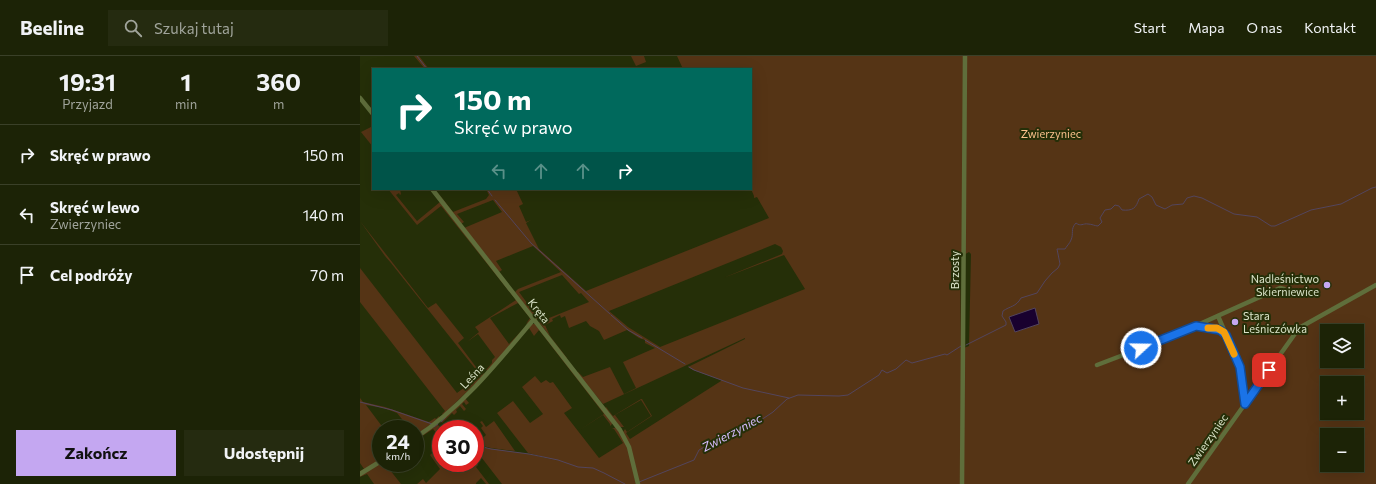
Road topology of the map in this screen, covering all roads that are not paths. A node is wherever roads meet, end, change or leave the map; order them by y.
1 (965, 56) edge
2 (360, 98) edge
3 (372, 113) edge
4 (433, 190) edge
5 (1376, 286) edge
6 (1286, 292) dead end
7 (1218, 316) junction
8 (534, 319) junction
9 (1196, 326) junction
10 (1224, 332) junction
11 (1097, 365) dead end
12 (1245, 404) junction
13 (424, 432) edge
14 (372, 467) edge
15 (360, 474) edge
16 (637, 481) edge
17 (962, 484) edge
18 (1188, 484) edge

1 - 17 street, Brzosty
2 - 3 street
4 - 8 street, Kręta
5 - 12 street, Zwierzyniec
6 - 7 street
7 - 9 street
7 - 10 street
8 - 13 street, Leśna
8 - 16 street, Kręta
9 - 10 street
9 - 11 street
10 - 12 street
12 - 18 street, Zwierzyniec
14 - 15 street

